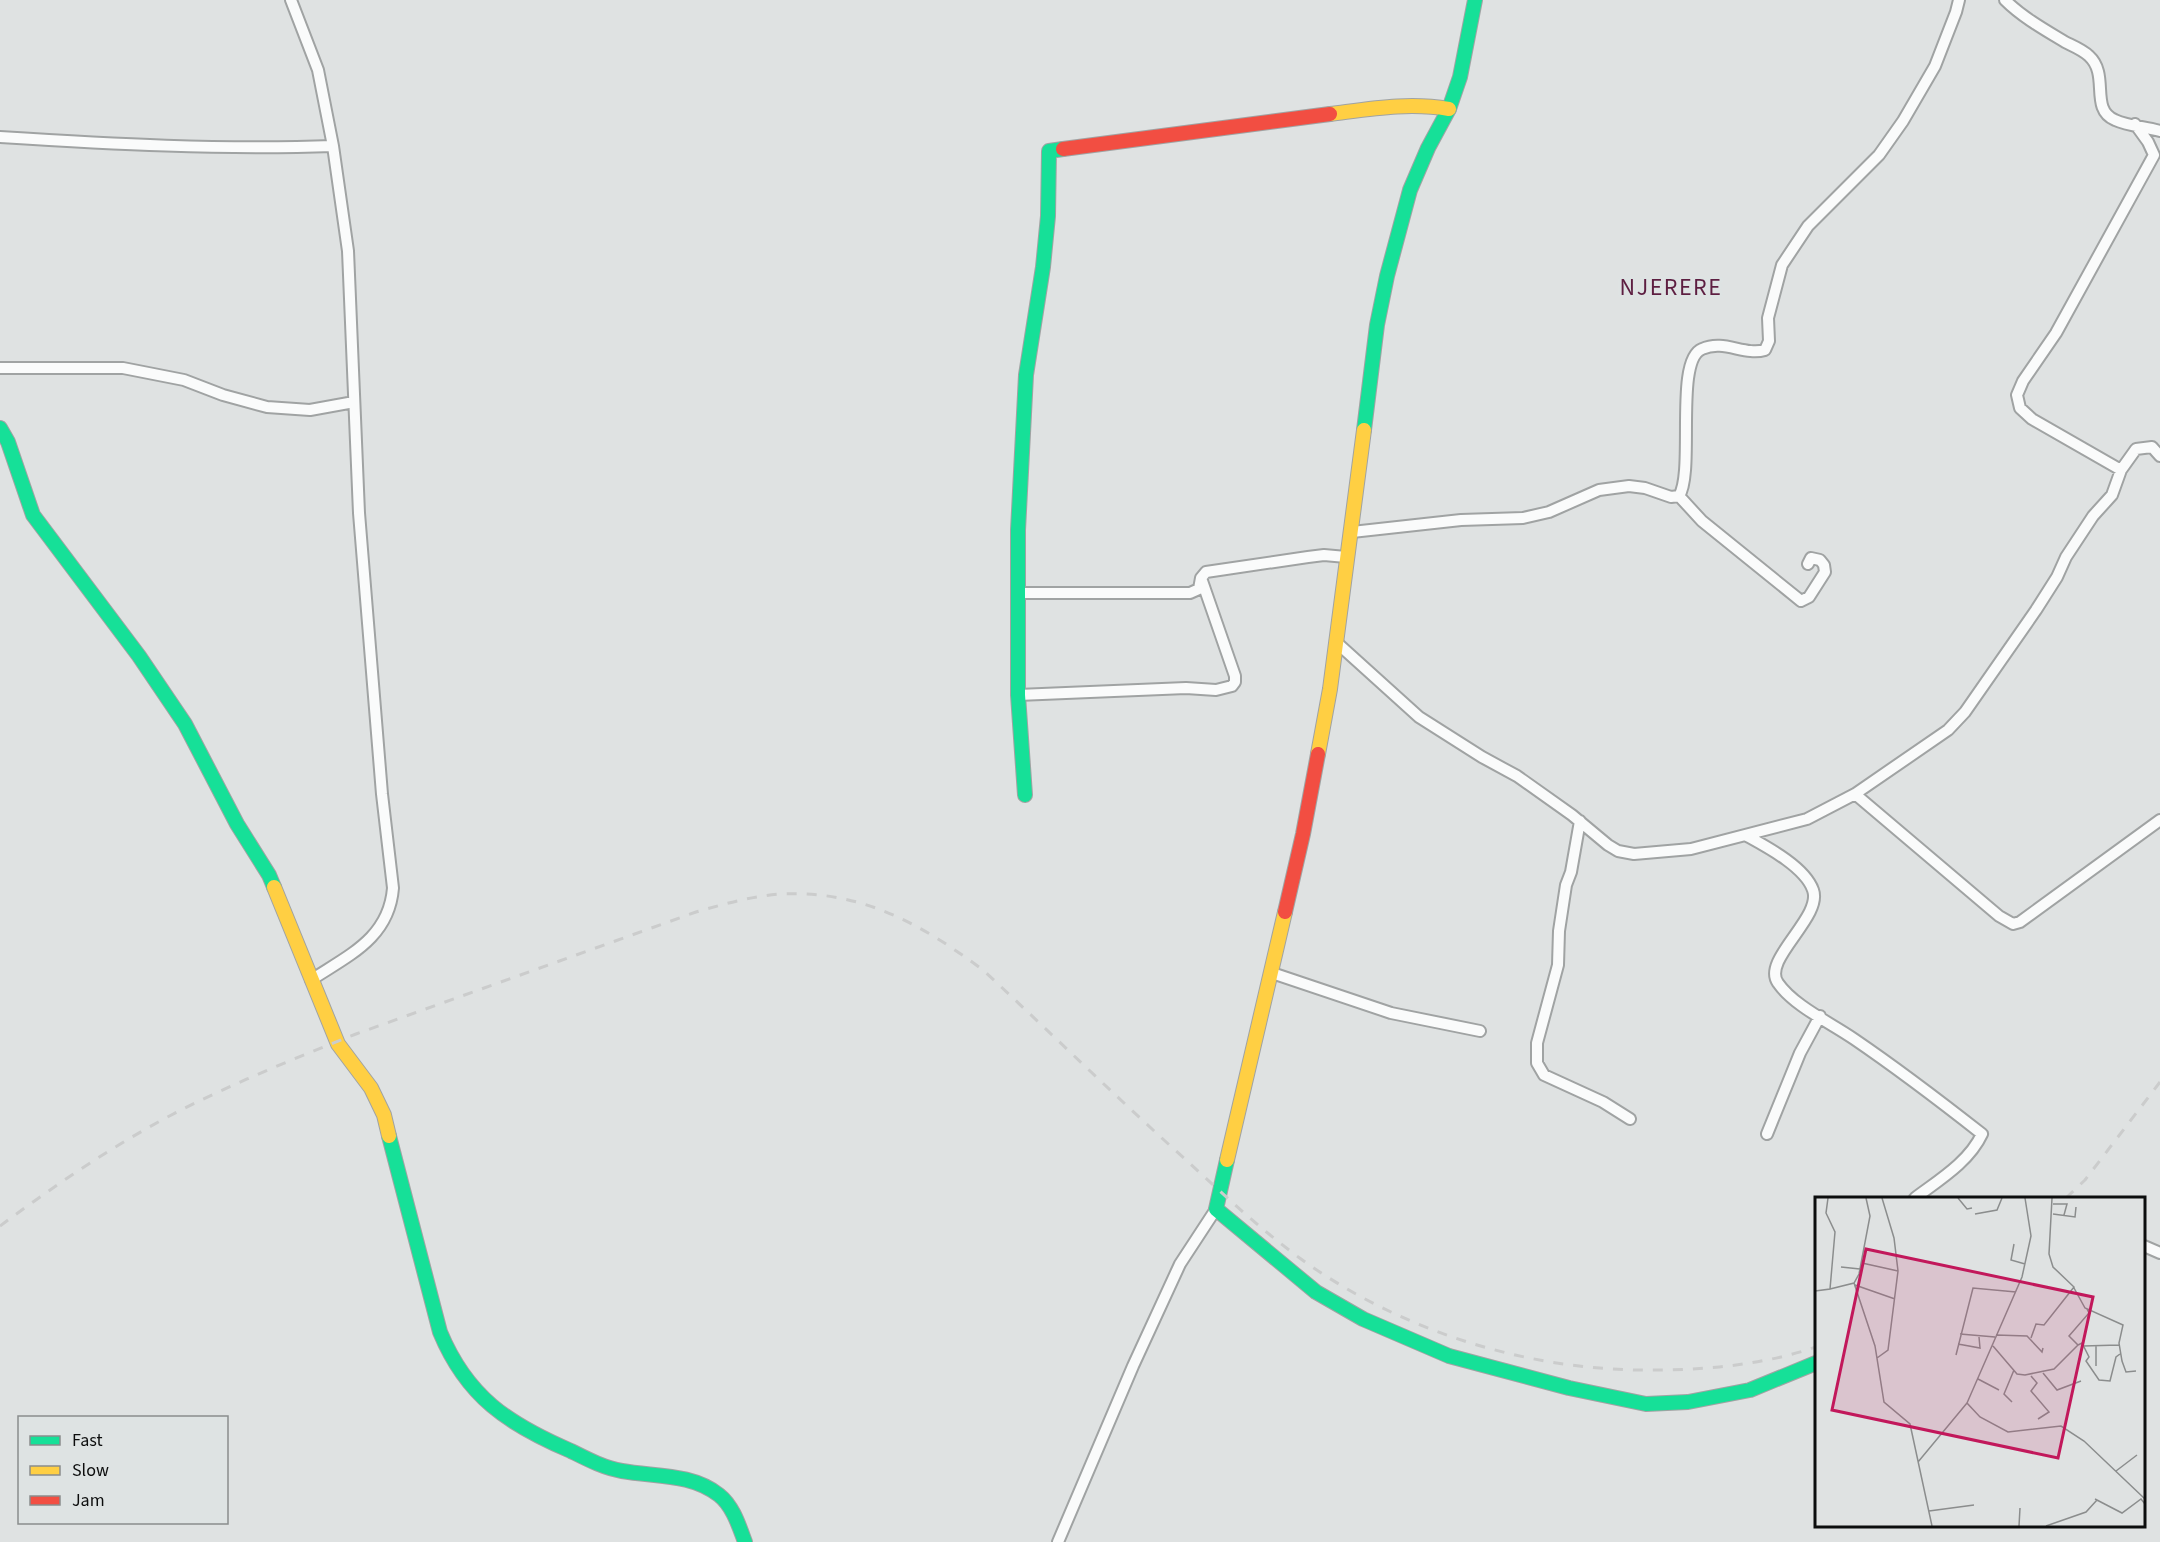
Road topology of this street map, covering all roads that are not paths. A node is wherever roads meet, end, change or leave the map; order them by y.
1 (291, 0) edge
2 (1475, 0) edge
3 (1959, 0) edge
4 (2005, 0) edge
5 (1449, 109) junction
6 (2135, 124) junction
7 (2160, 130) edge
8 (0, 137) edge
9 (333, 146) junction
10 (0, 368) edge
11 (354, 402) junction
12 (0, 428) edge
13 (2160, 456) edge
14 (2121, 470) junction
15 (1679, 496) junction
16 (1352, 532) junction
17 (1346, 557) junction
18 (1808, 564) dead end
19 (1201, 578) junction
20 (1017, 593) junction
21 (1336, 642) junction
22 (1018, 695) junction
23 (1855, 794) junction
24 (1025, 795) dead end
25 (2160, 820) edge
26 (1580, 821) junction
27 (1747, 836) junction
28 (1272, 973) junction
29 (311, 980) junction
30 (1820, 1016) junction
31 (1480, 1031) dead end
32 (1630, 1119) dead end
33 (1767, 1134) dead end
34 (1916, 1197) edge
35 (1216, 1209) junction
36 (2145, 1246) edge
37 (2160, 1253) edge
38 (1815, 1363) edge
39 (745, 1542) edge
40 (1058, 1542) edge

1 - 9 street
2 - 5 street
3 - 15 street
4 - 6 street
5 - 16 street
5 - 20 street
6 - 7 street
6 - 14 street
8 - 9 street
9 - 11 street
10 - 11 street
11 - 29 street
12 - 29 street
13 - 14 street
14 - 23 street
15 - 16 street
15 - 18 street
16 - 17 street
17 - 19 street
17 - 21 street
19 - 20 street
19 - 22 street
20 - 22 street
21 - 26 street
21 - 28 street
22 - 24 street
23 - 25 street
23 - 27 street
26 - 27 street
26 - 32 street
27 - 30 street
28 - 31 street
28 - 35 street
29 - 39 street
30 - 33 street
30 - 34 street
35 - 38 street
35 - 40 street
36 - 37 street

